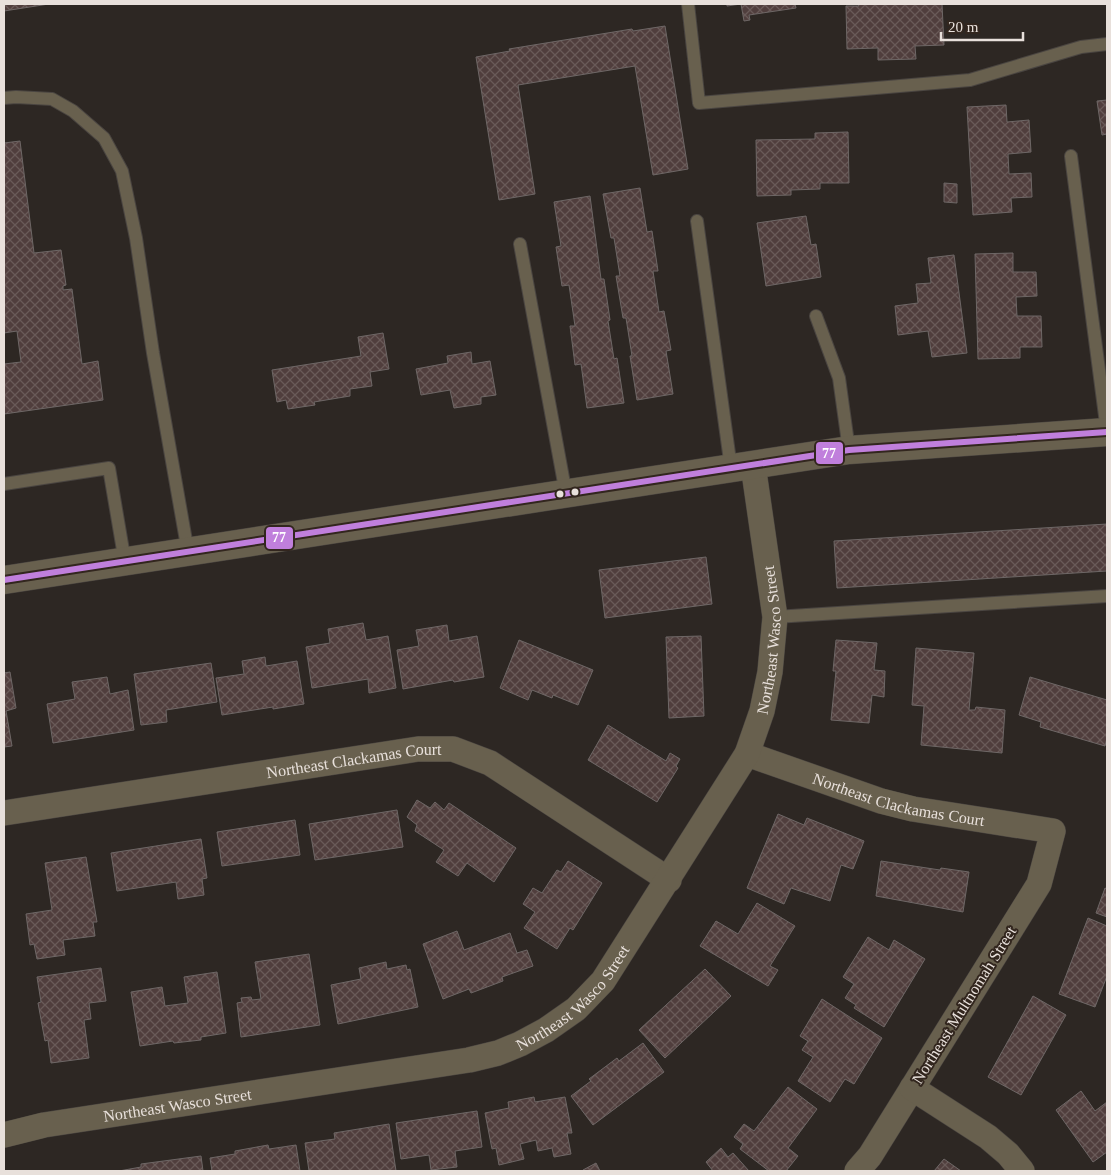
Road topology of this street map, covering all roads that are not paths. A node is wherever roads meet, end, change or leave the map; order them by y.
1 (688, 4) edge
2 (1107, 44) edge
3 (4, 98) edge
4 (1071, 156) dead end
5 (697, 221) dead end
6 (520, 244) dead end
7 (816, 316) dead end
8 (1107, 432) edge
9 (849, 450) junction
10 (742, 466) junction
11 (4, 484) edge
12 (566, 494) junction
13 (188, 552) junction
14 (125, 562) junction
15 (4, 580) edge
16 (1107, 596) edge
17 (775, 617) junction
18 (747, 754) junction
19 (4, 813) edge
20 (1053, 831) joint
21 (669, 880) junction
22 (912, 1088) junction
23 (4, 1135) edge
24 (857, 1171) edge
25 (1022, 1171) edge

1 - 2 lane
3 - 13 lane
4 - 8 lane
5 - 10 lane
6 - 12 lane
7 - 9 lane
8 - 9 street
9 - 10 street
10 - 12 street
10 - 17 street, Northeast Wasco Street
11 - 14 lane
12 - 13 street
13 - 14 street
14 - 15 street
16 - 17 lane
17 - 18 street, Northeast Wasco Street
18 - 20 street, Northeast Clackamas Court
18 - 21 street, Northeast Wasco Street
19 - 21 street, Northeast Clackamas Court
20 - 22 street, Northeast Multnomah Street
21 - 23 street, Northeast Wasco Street
22 - 24 street, Northeast Multnomah Street
22 - 25 street

